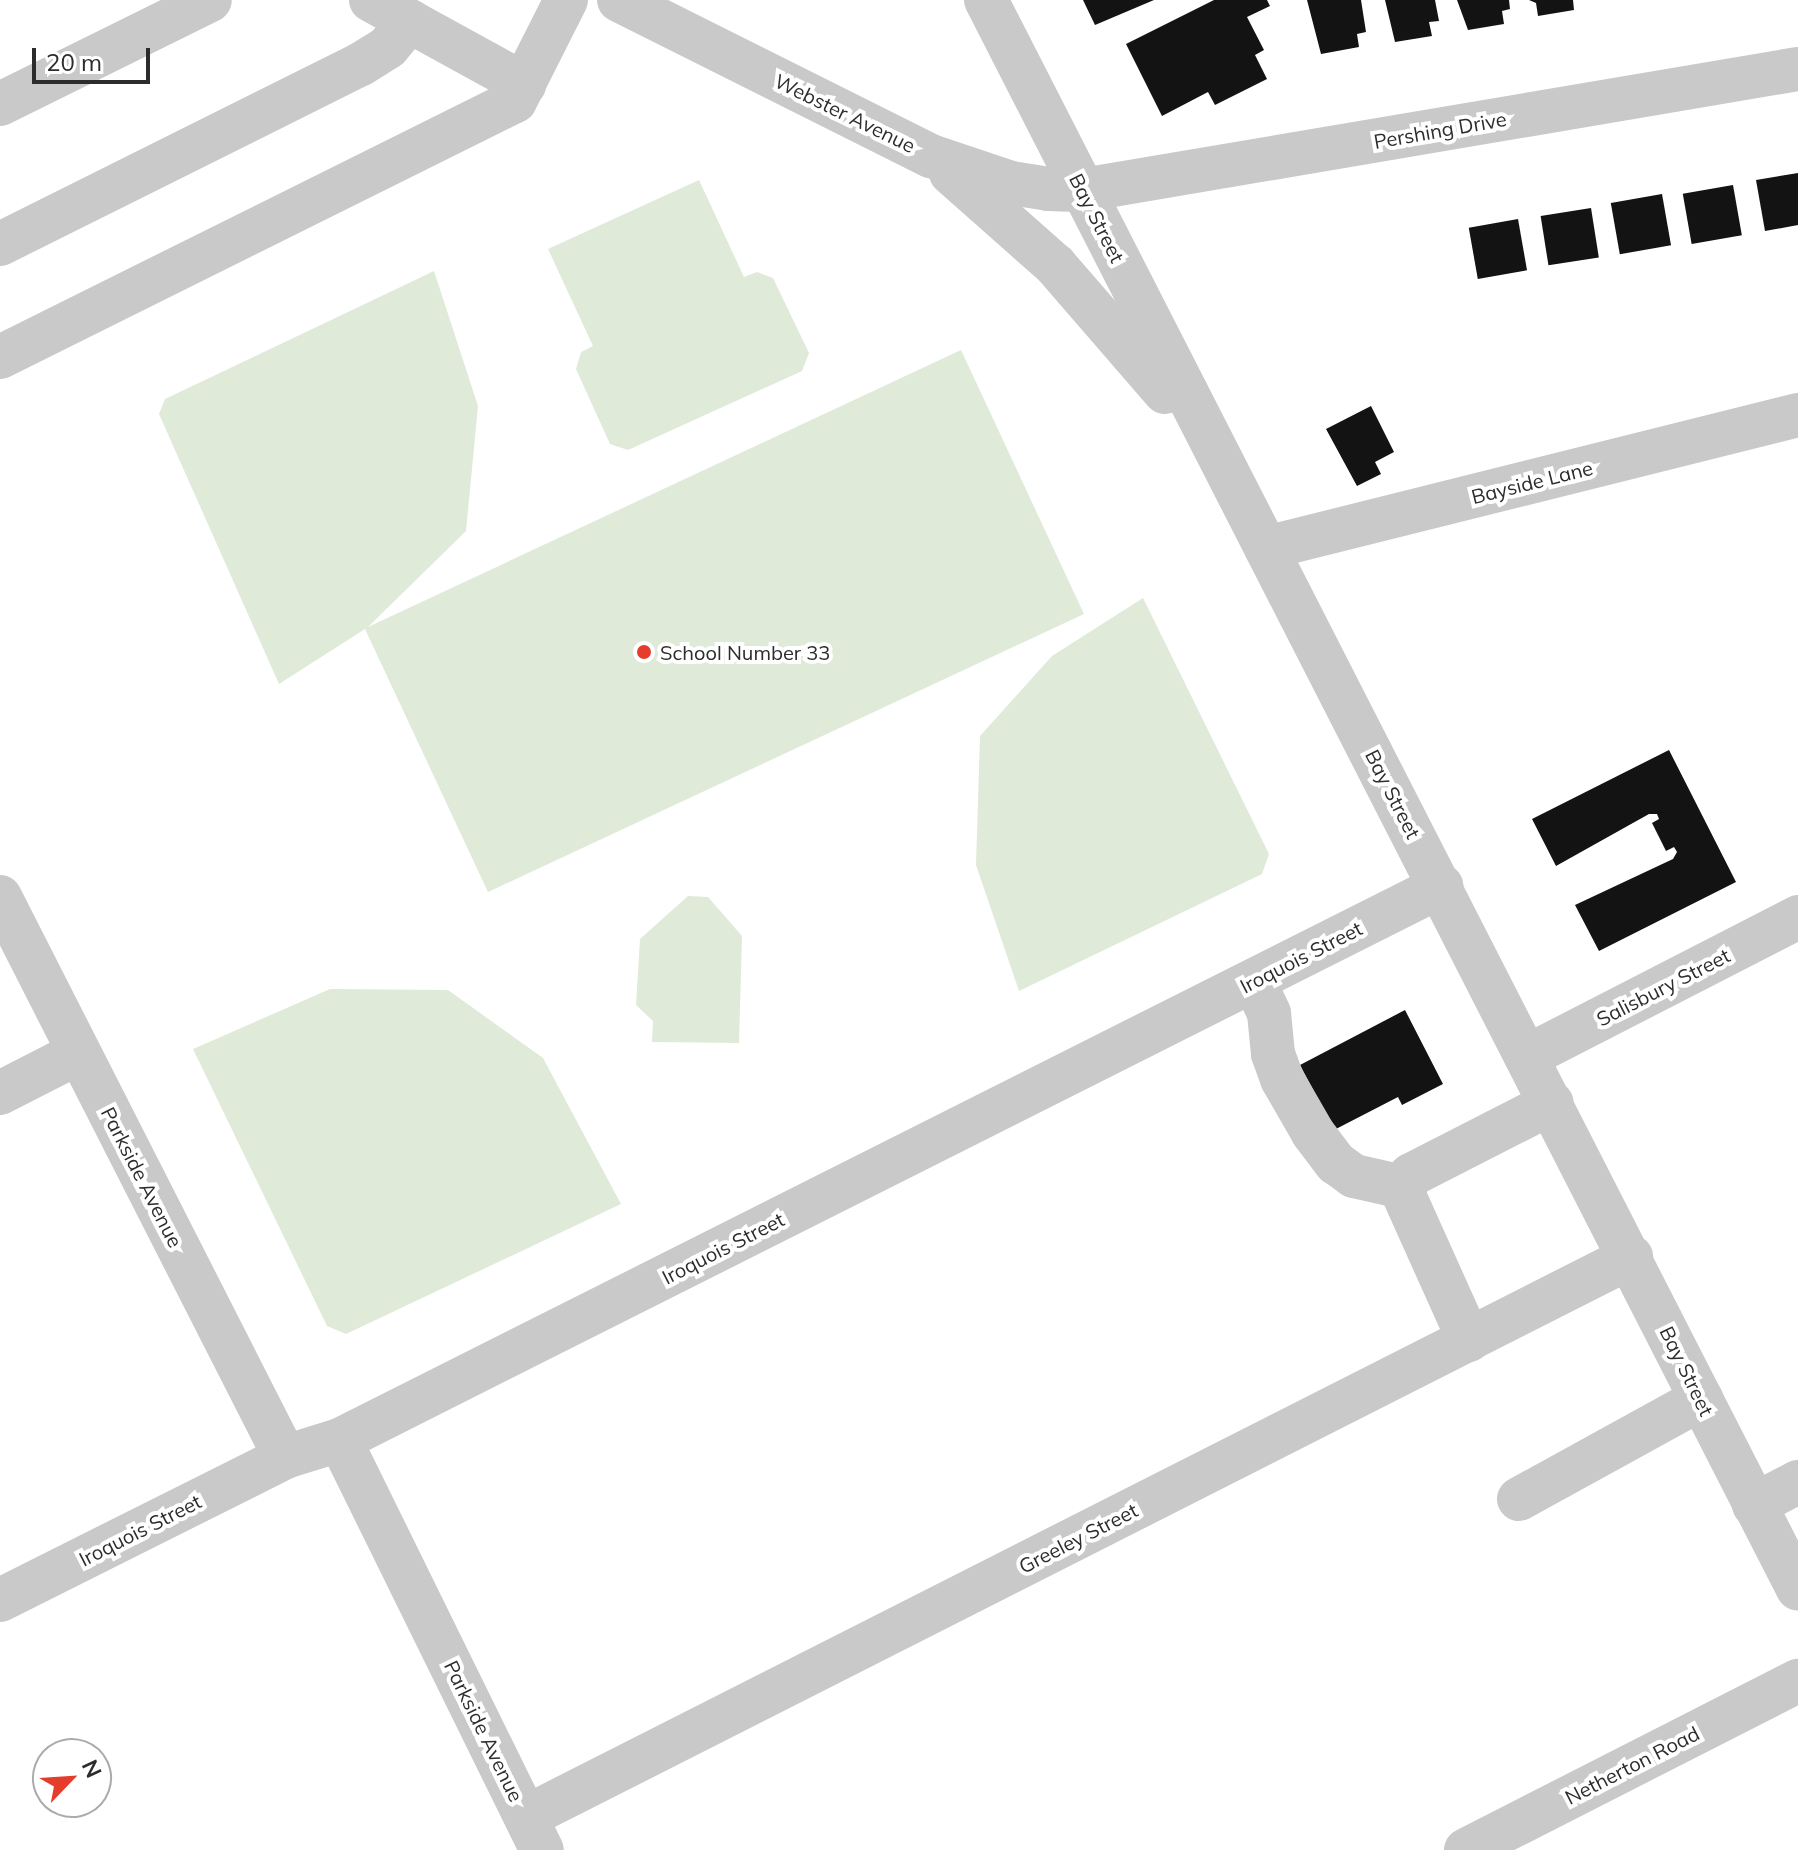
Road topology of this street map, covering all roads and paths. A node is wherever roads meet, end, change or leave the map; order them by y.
1 (210, 0) edge
2 (371, 0) edge
3 (566, 0) edge
4 (619, 0) edge
5 (986, 0) edge
6 (410, 21) junction
7 (1798, 69) edge
8 (524, 84) junction
9 (0, 104) edge
10 (931, 156) junction
11 (1083, 190) junction
12 (0, 244) edge
13 (0, 357) edge
14 (1798, 415) edge
15 (1220, 460) junction
16 (1266, 548) junction
17 (1441, 886) junction
18 (0, 897) edge
19 (1798, 917) edge
20 (1254, 981) junction
21 (78, 1053) junction
22 (1528, 1056) junction
23 (0, 1093) edge
24 (1552, 1103) junction
25 (1403, 1187) junction
26 (1631, 1257) junction
27 (1469, 1340) junction
28 (1701, 1399) junction
29 (340, 1440) junction
30 (285, 1457) junction
31 (1798, 1482) edge
32 (1519, 1499) dead end
33 (1754, 1505) junction
34 (1798, 1589) edge
35 (0, 1600) edge
36 (1798, 1681) edge
37 (534, 1834) edge
38 (1466, 1850) edge

1 - 9 street
2 - 6 street
3 - 8 street
4 - 10 street, Webster Avenue
5 - 11 street, Bay Street
6 - 8 street
6 - 12 street
7 - 11 street, Pershing Drive
8 - 13 street
10 - 11 street, Webster Avenue
10 - 15 street
11 - 15 street, Bay Street
14 - 16 street, Bayside Lane
15 - 16 street, Bay Street
16 - 17 street, Bay Street
17 - 20 street, Iroquois Street
17 - 22 street, Bay Street
18 - 21 street, Parkside Avenue
19 - 22 street, Salisbury Street
20 - 25 street
20 - 29 street, Iroquois Street
21 - 23 street
21 - 30 street, Parkside Avenue
22 - 24 street, Bay Street
24 - 25 street
24 - 26 street, Bay Street
25 - 27 street
26 - 27 street, Greeley Street
26 - 28 street, Bay Street
27 - 37 street, Greeley Street
28 - 32 street
28 - 33 street, Bay Street
29 - 30 street, Iroquois Street
29 - 37 street, Parkside Avenue
30 - 35 street, Iroquois Street
31 - 33 street
33 - 34 street, Bay Street
36 - 38 street, Netherton Road

